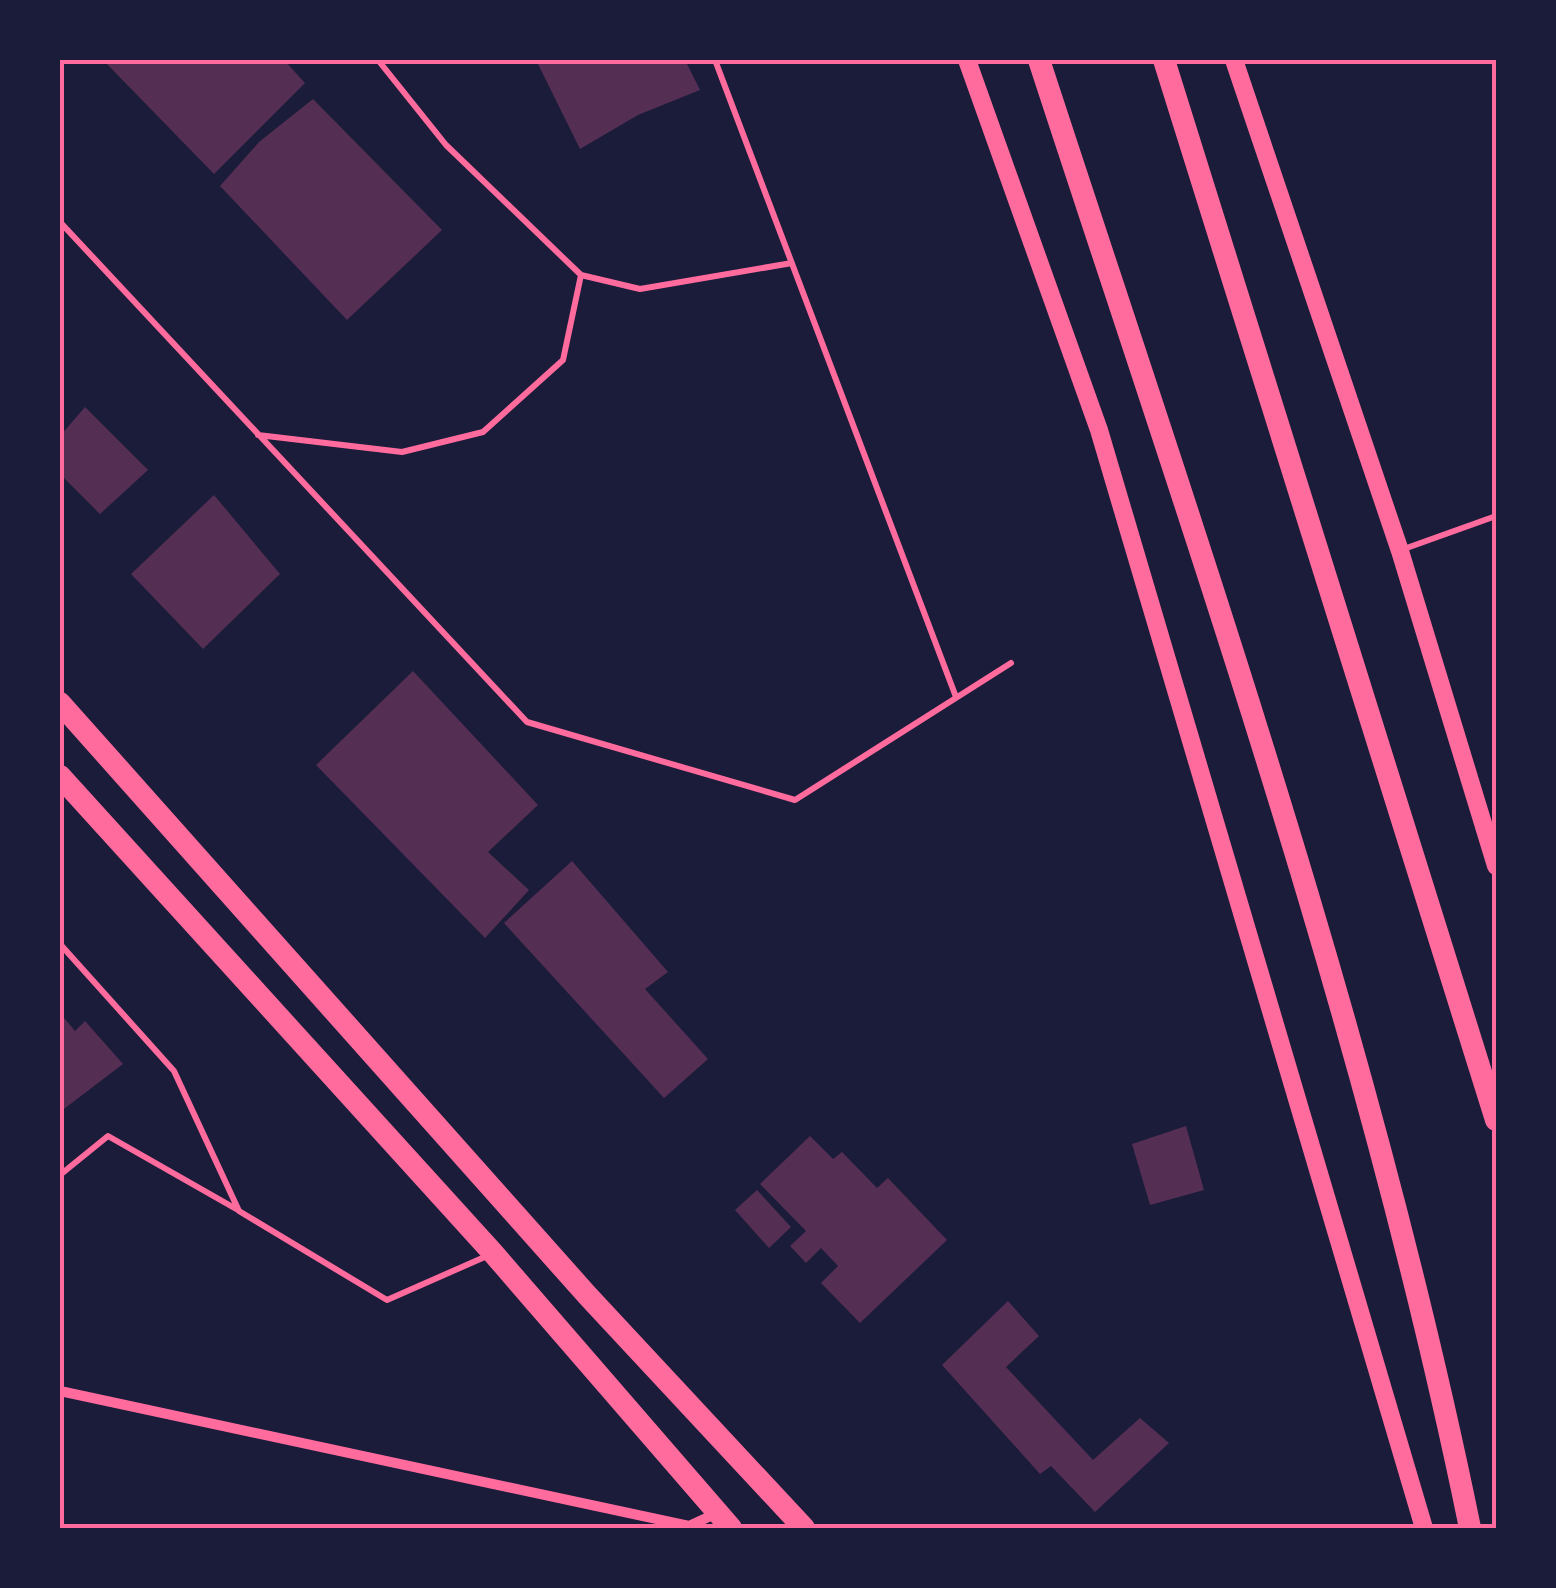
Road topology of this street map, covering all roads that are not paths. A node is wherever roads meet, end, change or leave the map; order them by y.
1 (378, 60) edge
2 (715, 60) edge
3 (967, 60) edge
4 (1039, 60) edge
5 (1164, 60) edge
6 (1234, 60) edge
7 (60, 222) edge
8 (792, 263) junction
9 (581, 275) junction
10 (258, 435) junction
11 (1496, 516) edge
12 (1400, 551) junction
13 (1010, 663) dead end
14 (956, 697) junction
15 (60, 703) edge
16 (60, 776) edge
17 (1496, 866) edge
18 (60, 944) edge
19 (1496, 1120) edge
20 (60, 1175) edge
21 (239, 1211) junction
22 (493, 1254) junction
23 (60, 1391) edge
24 (725, 1520) edge
25 (804, 1528) edge
26 (1424, 1528) edge
27 (1470, 1528) edge

1 - 9 lane
2 - 8 lane
3 - 26 street
4 - 27 highway
5 - 19 highway
6 - 12 street
7 - 10 lane
8 - 9 lane
8 - 14 lane
9 - 10 lane
10 - 14 lane
11 - 12 lane
12 - 17 street
13 - 14 lane
15 - 25 highway
16 - 22 highway
18 - 21 lane
20 - 21 lane
21 - 22 lane
22 - 24 highway
23 - 24 street

